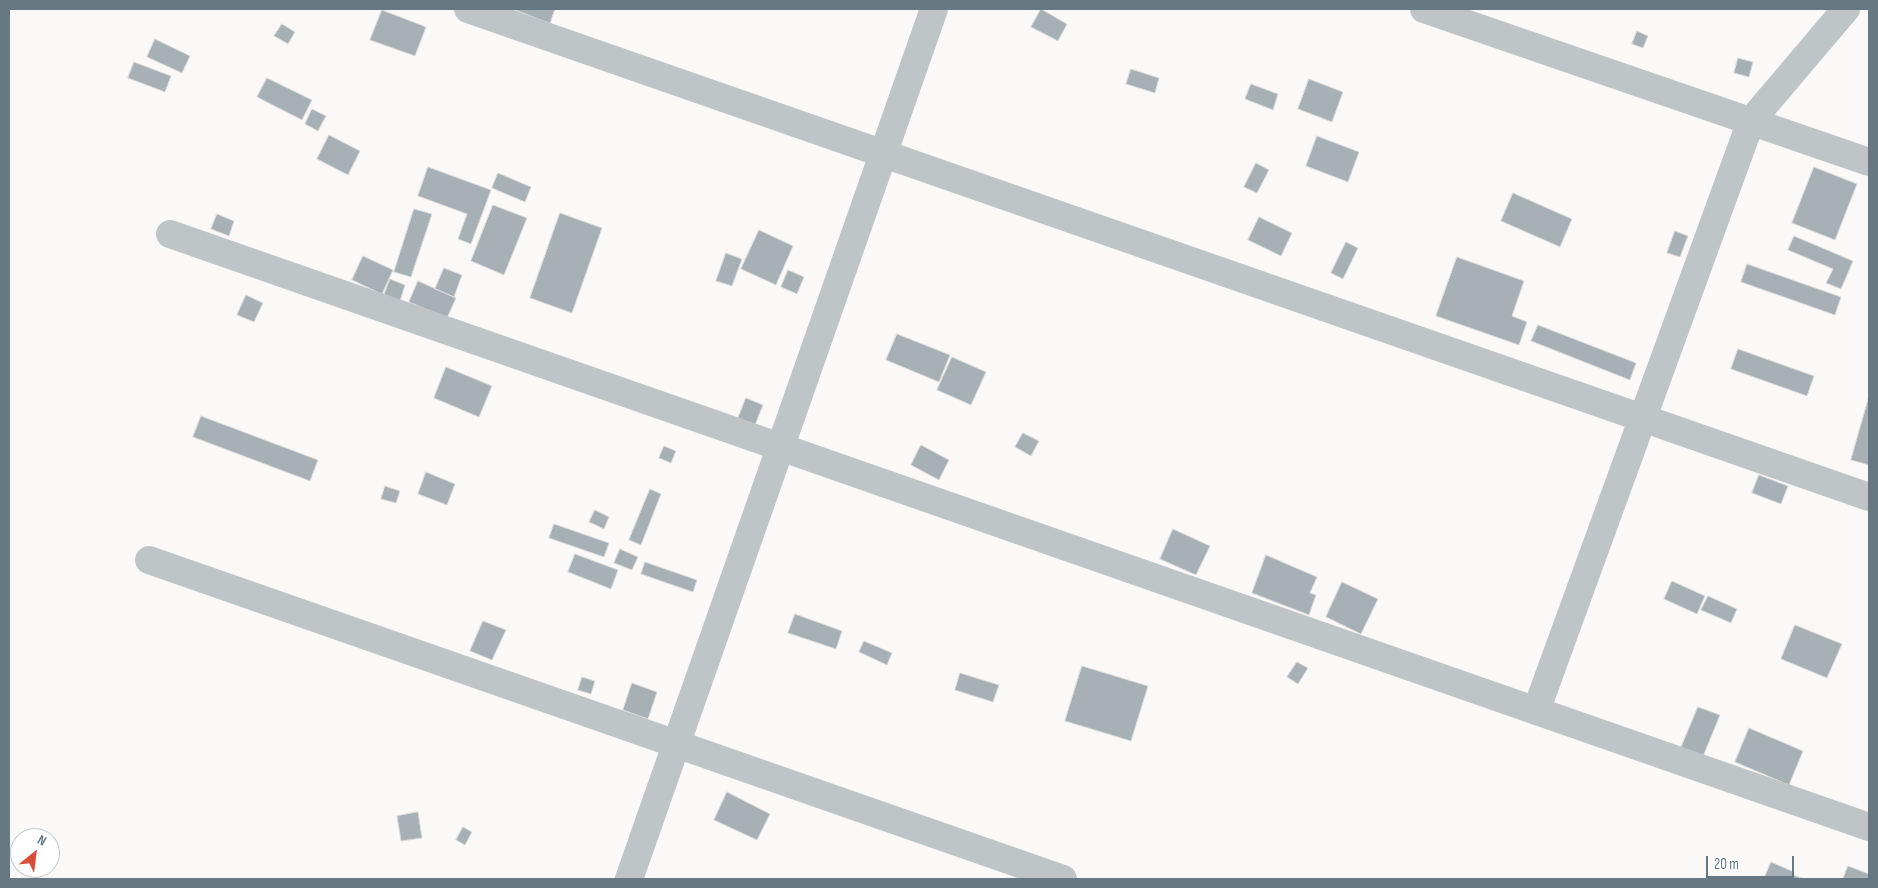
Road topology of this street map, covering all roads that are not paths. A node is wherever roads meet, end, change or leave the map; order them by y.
1 (468, 9) edge
2 (934, 9) edge
3 (1424, 9) edge
4 (1846, 9) edge
5 (1750, 121) junction
6 (884, 154) junction
7 (1869, 162) edge
8 (170, 234) dead end
9 (1642, 418) junction
10 (780, 447) junction
11 (1869, 497) edge
12 (149, 560) dead end
13 (1536, 711) junction
14 (676, 744) junction
15 (1869, 827) edge
16 (629, 879) edge
17 (1064, 879) edge

1 - 6 street
2 - 6 street
3 - 5 street
4 - 5 street
5 - 7 street
5 - 9 street
6 - 9 street
6 - 10 street
8 - 10 street
9 - 11 street
9 - 13 street
10 - 13 street
10 - 14 street
12 - 14 street
13 - 15 street
14 - 16 street
14 - 17 street

